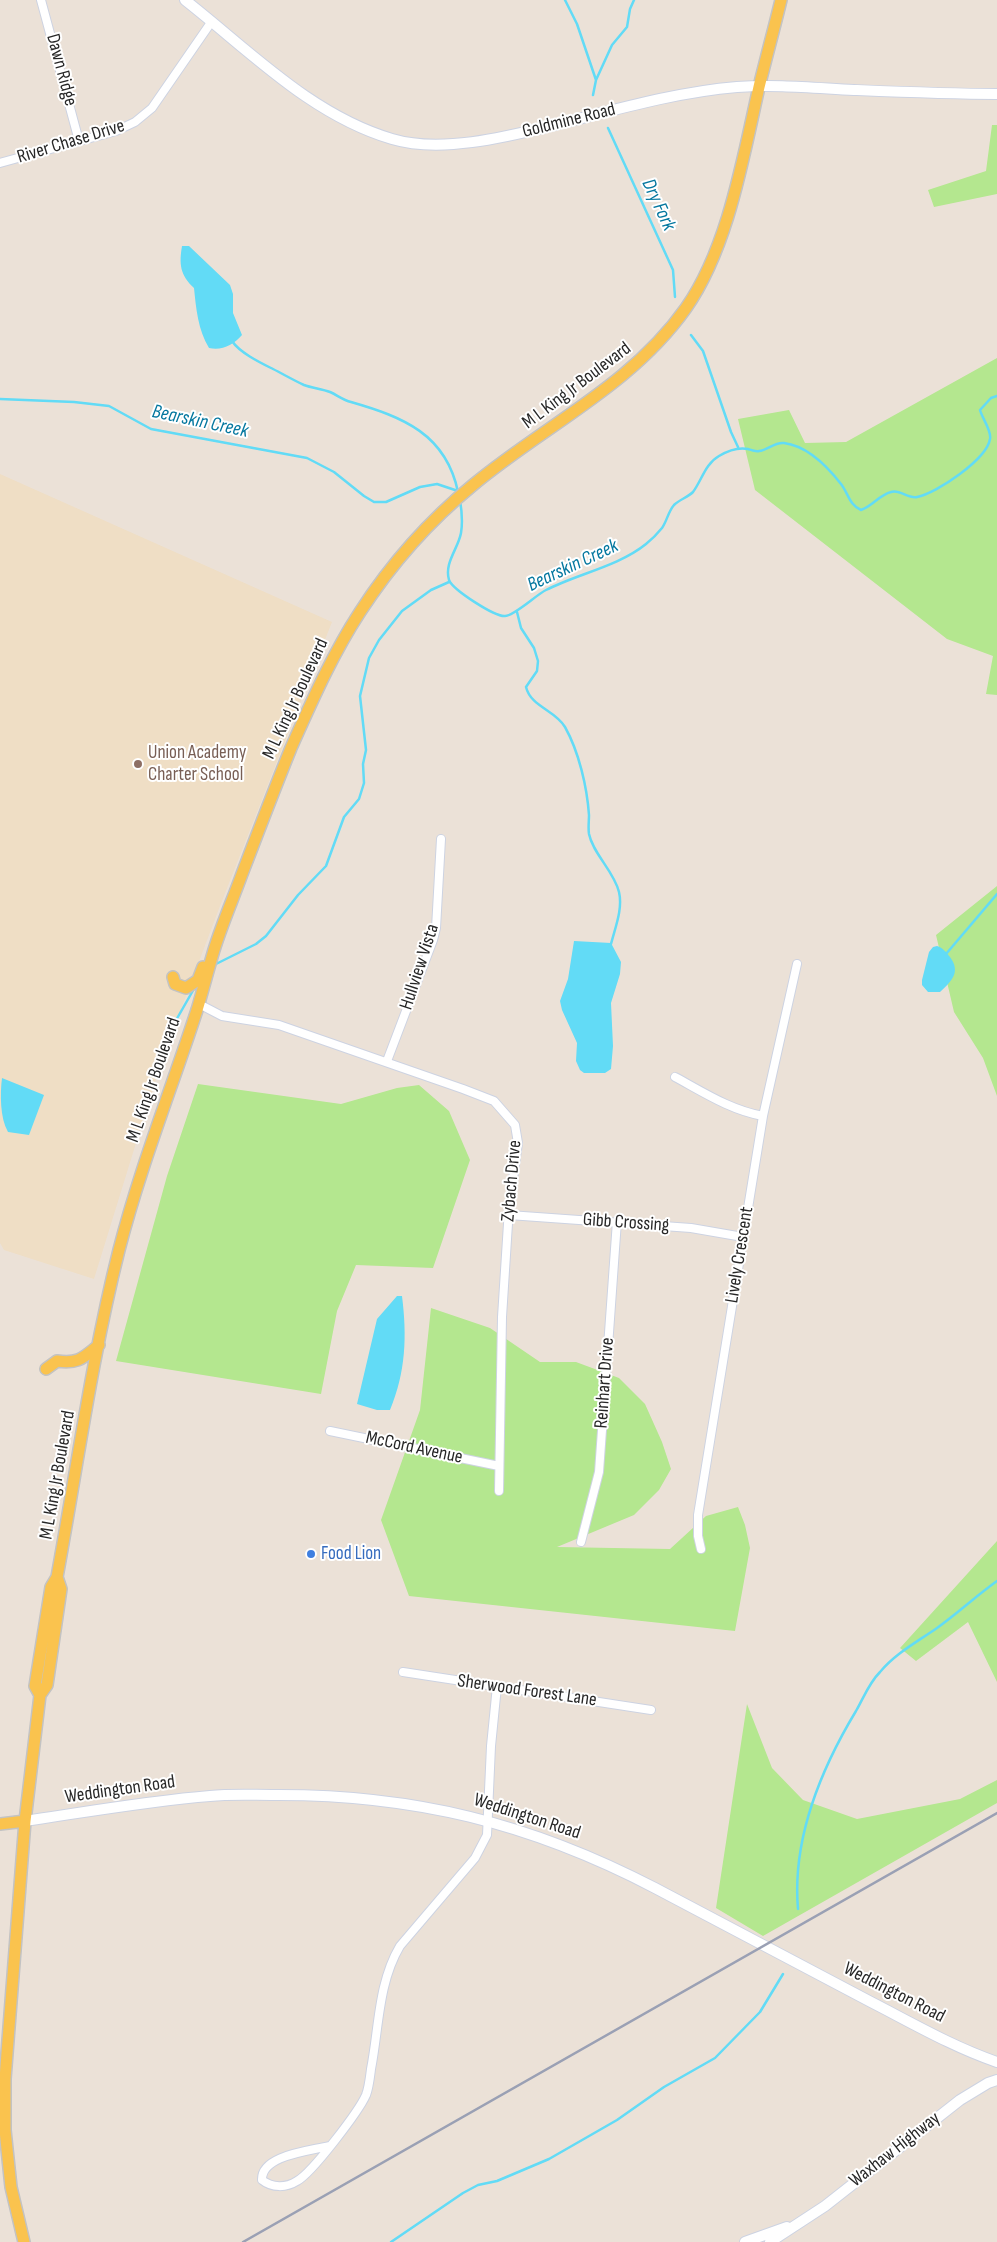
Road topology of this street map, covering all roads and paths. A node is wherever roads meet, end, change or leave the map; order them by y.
1 (41, 0) edge
2 (185, 0) edge
3 (781, 0) edge
4 (212, 21) junction
5 (759, 87) junction
6 (997, 94) edge
7 (79, 141) junction
8 (0, 163) edge
9 (275, 787) junction
10 (442, 839) dead end
11 (796, 964) dead end
12 (173, 977) dead end
13 (199, 1004) junction
14 (387, 1062) junction
15 (674, 1076) dead end
16 (763, 1116) junction
17 (509, 1215) junction
18 (617, 1221) junction
19 (743, 1237) junction
20 (99, 1345) junction
21 (46, 1369) dead end
22 (330, 1431) dead end
23 (499, 1466) junction
24 (499, 1491) dead end
25 (581, 1542) dead end
26 (701, 1549) dead end
27 (403, 1672) dead end
28 (497, 1686) junction
29 (651, 1710) dead end
30 (25, 1820) junction
31 (486, 1820) junction
32 (0, 1824) edge
33 (997, 2062) edge
34 (997, 2080) edge
35 (329, 2146) junction
36 (795, 2224) junction
37 (24, 2242) edge
38 (745, 2242) edge
39 (770, 2242) edge

1 - 7 street, Dawn Ridge
2 - 4 main road, Goldmine Road
3 - 5 main road, M L King Jr Boulevard
4 - 5 main road, Goldmine Road
4 - 7 street, River Chase Drive
5 - 6 main road, Goldmine Road
5 - 9 main road, M L King Jr Boulevard
7 - 8 street, River Chase Drive
9 - 12 main road
9 - 13 main road, M L King Jr Boulevard
10 - 14 street, Hullview Vista
11 - 16 street, Lively Crescent
13 - 14 street, Zybach Drive
13 - 20 main road, M L King Jr Boulevard
14 - 17 street, Zybach Drive
15 - 16 street
16 - 19 street, Lively Crescent
17 - 18 street, Gibb Crossing
17 - 23 street, Zybach Drive
18 - 19 street, Gibb Crossing
18 - 25 street, Reinhart Drive
19 - 26 street, Lively Crescent
20 - 21 main road
20 - 30 main road, M L King Jr Boulevard
22 - 23 street, McCord Avenue
23 - 24 street, Zybach Drive
27 - 28 street, Sherwood Forest Lane
28 - 29 street, Sherwood Forest Lane
28 - 31 street
30 - 31 main road, Weddington Road
30 - 32 main road, Weddington Road
30 - 37 main road, M L King Jr Boulevard
31 - 33 main road, Weddington Road
31 - 35 street
34 - 36 main road, Waxhaw Highway
35 - 35 street
36 - 38 main road, Waxhaw Highway
36 - 39 main road, Waxhaw Highway

